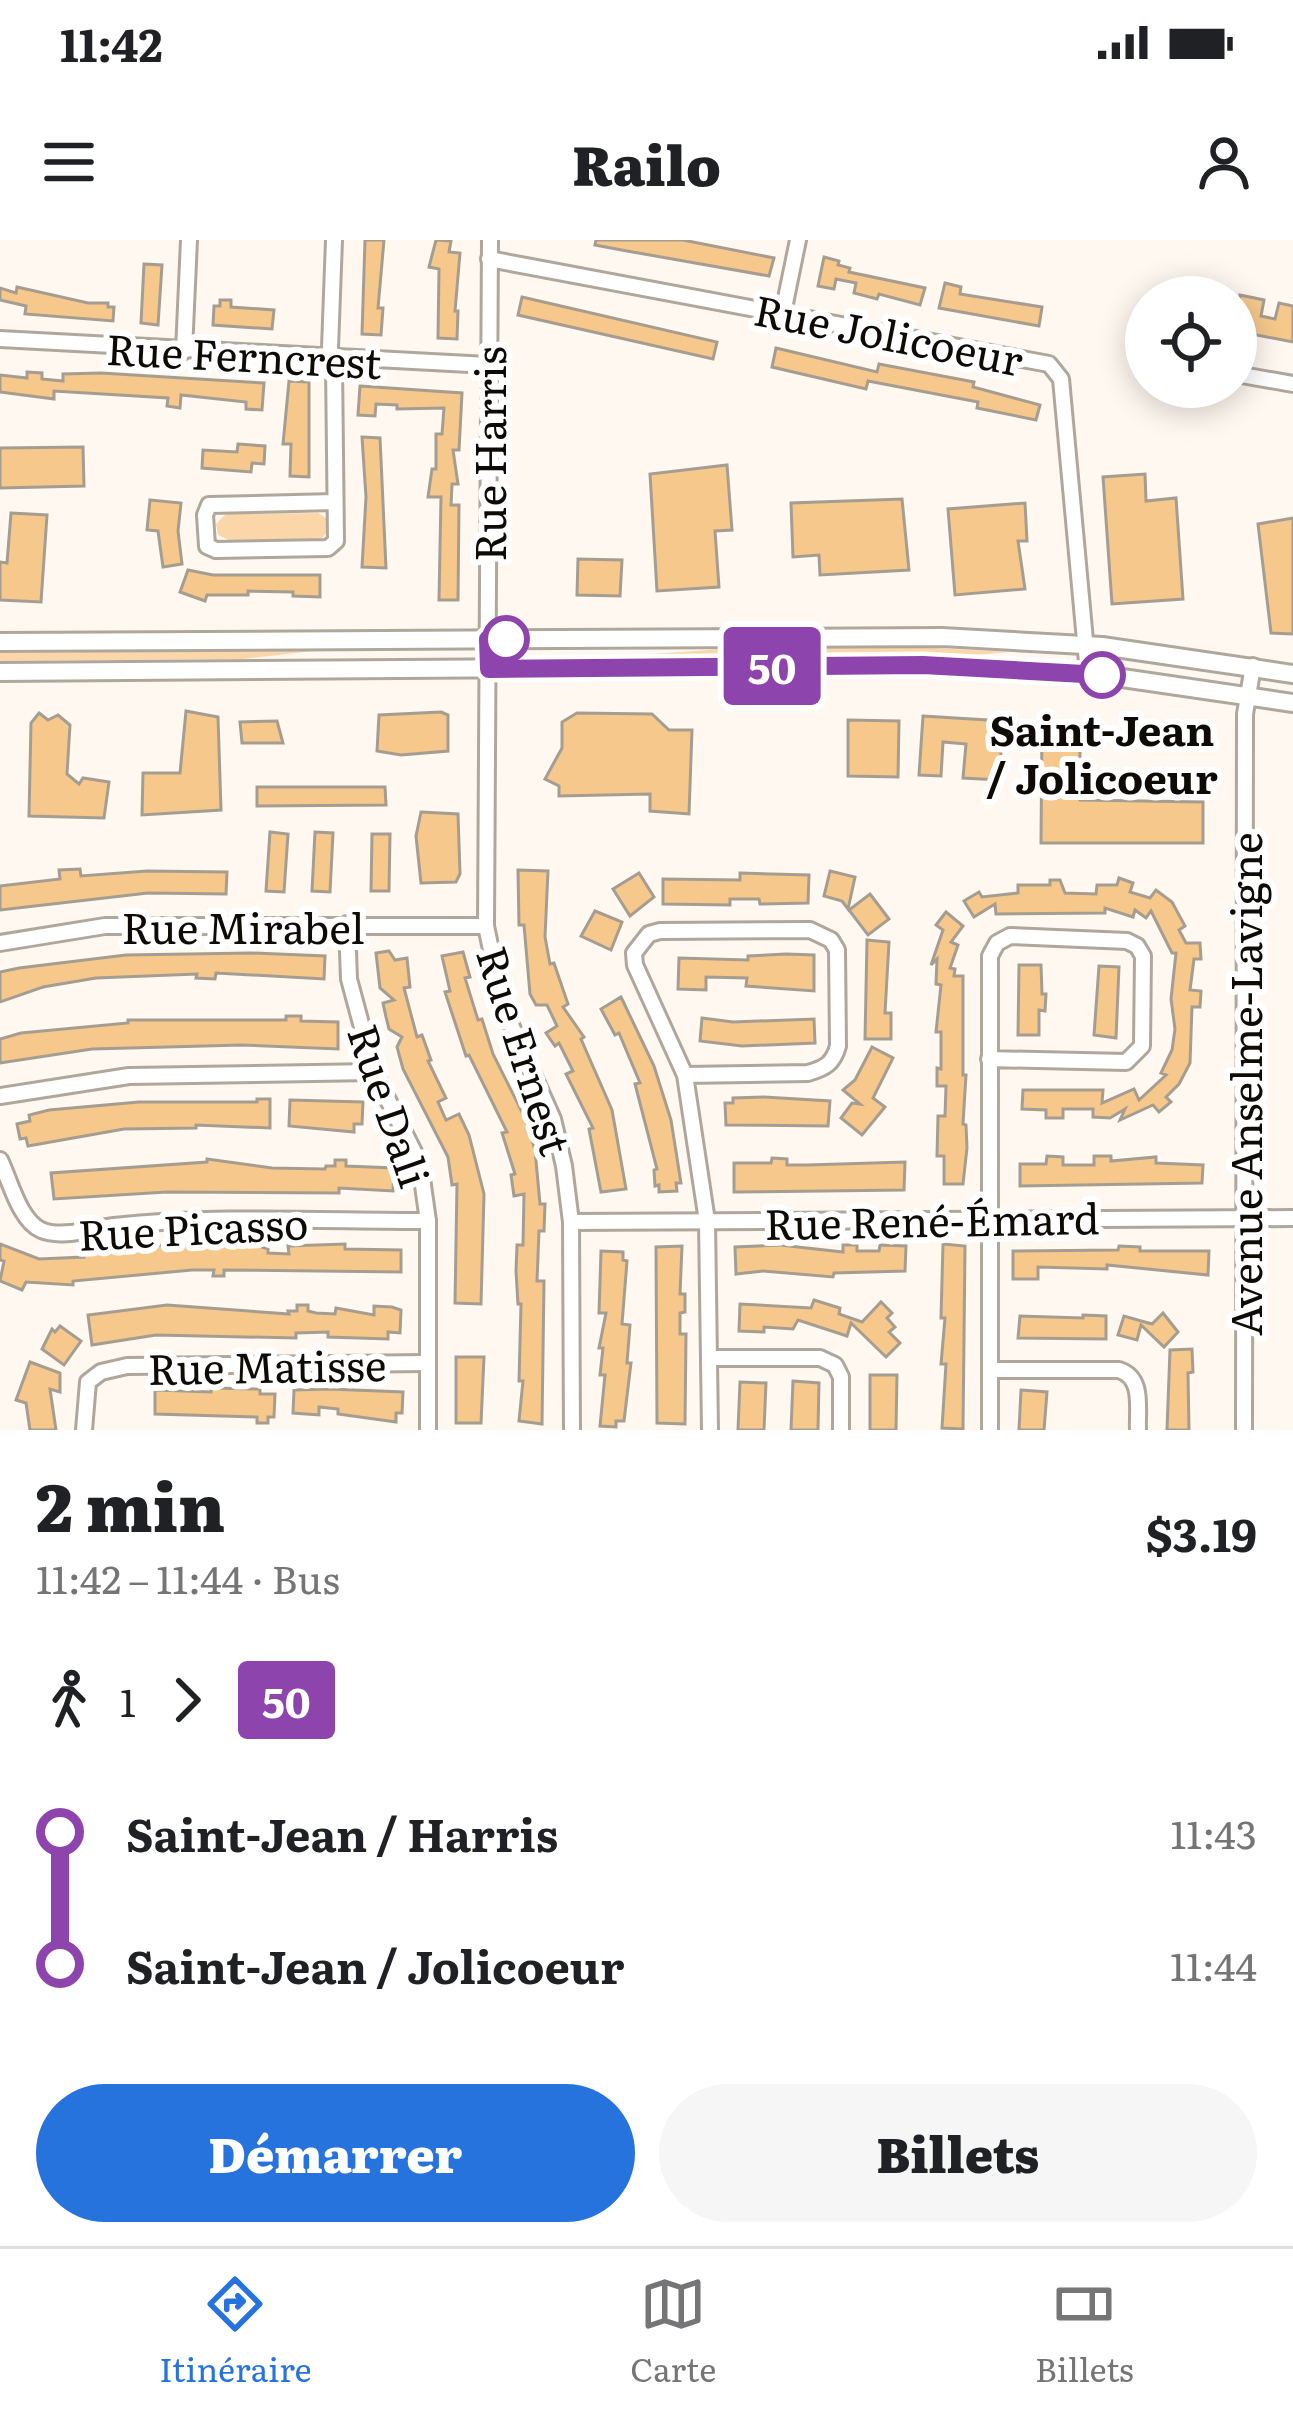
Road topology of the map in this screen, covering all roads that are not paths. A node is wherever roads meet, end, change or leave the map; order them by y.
1 (189, 240) edge
2 (334, 240) edge
3 (490, 240) edge
4 (798, 240) edge
5 (489, 259) junction
6 (783, 313) junction
7 (0, 339) edge
8 (184, 351) junction
9 (333, 358) junction
10 (488, 365) junction
11 (1257, 378) edge
12 (1293, 384) edge
13 (335, 502) junction
14 (488, 639) junction
15 (0, 642) edge
16 (1084, 645) junction
17 (1252, 666) junction
18 (489, 669) junction
19 (0, 672) edge
20 (1088, 674) junction
21 (1293, 674) edge
22 (1247, 695) junction
23 (1293, 703) edge
24 (346, 924) junction
25 (487, 926) junction
26 (0, 943) edge
27 (988, 1059) junction
28 (374, 1072) junction
29 (685, 1075) junction
30 (0, 1096) edge
31 (0, 1160) edge
32 (1244, 1215) junction
33 (990, 1218) junction
34 (1293, 1218) edge
35 (428, 1221) junction
36 (707, 1221) junction
37 (571, 1222) junction
38 (710, 1358) junction
39 (428, 1363) junction
40 (990, 1370) junction
41 (84, 1430) edge
42 (428, 1430) edge
43 (572, 1430) edge
44 (710, 1430) edge
45 (841, 1430) edge
46 (990, 1430) edge
47 (1138, 1430) edge
48 (1244, 1430) edge

1 - 8 street
2 - 9 street
3 - 5 street, Rue Harris
4 - 6 street
5 - 6 street, Rue Jolicoeur
5 - 10 street, Rue Harris
6 - 16 street, Rue Jolicoeur
7 - 8 street, Rue Ferncrest
8 - 9 street, Rue Ferncrest
9 - 10 street, Rue Ferncrest
9 - 13 street
10 - 14 street, Rue Harris
11 - 12 street
13 - 13 street
14 - 15 main road
14 - 16 main road
14 - 18 street, Rue Harris
16 - 17 main road
16 - 20 street, Rue Jolicoeur
17 - 21 main road
17 - 22 street, Avenue Anselme-Lavigne
18 - 19 main road
18 - 20 main road
18 - 25 street, Rue Ernest
20 - 22 main road
22 - 23 main road
22 - 32 street, Avenue Anselme-Lavigne
24 - 25 street, Rue Mirabel
24 - 26 street, Rue Mirabel
24 - 28 street, Rue Dali
25 - 37 street, Rue Ernest
27 - 27 street
27 - 33 street
28 - 30 street
28 - 35 street, Rue Dali
29 - 29 street
29 - 36 street
31 - 35 street, Rue Picasso
32 - 33 street, Rue René-Émard
32 - 34 street, Rue René-Émard
32 - 48 street, Avenue Anselme-Lavigne
33 - 36 street, Rue René-Émard
33 - 40 street
35 - 39 street, Rue Dali
36 - 37 street, Rue René-Émard
36 - 38 street
37 - 43 street, Rue Ernest
38 - 44 street
38 - 45 street
39 - 41 street, Rue Matisse
39 - 42 street, Rue Dali
40 - 46 street
40 - 47 street

